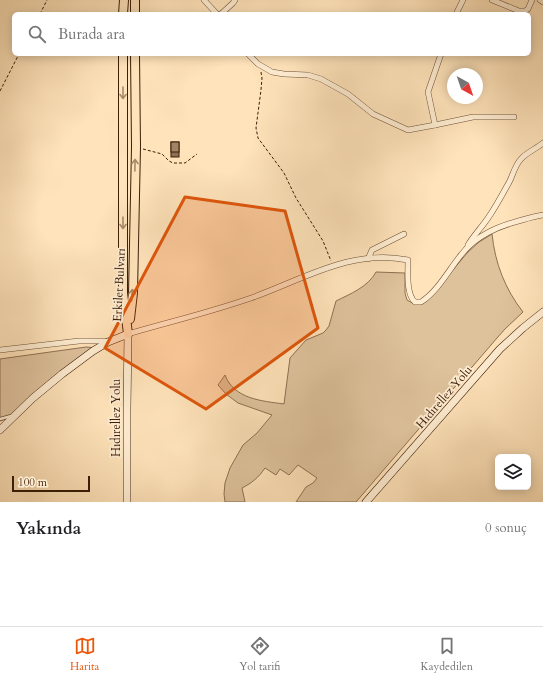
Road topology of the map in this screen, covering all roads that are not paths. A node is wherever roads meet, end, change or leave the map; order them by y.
1 (124, 0) edge
2 (135, 0) edge
3 (204, 0) edge
4 (236, 0) edge
5 (463, 0) edge
6 (492, 0) edge
7 (532, 0) edge
8 (540, 0) edge
9 (543, 2) edge
10 (124, 12) edge
11 (135, 12) edge
12 (215, 12) edge
13 (223, 12) edge
14 (457, 12) edge
15 (123, 56) edge
16 (135, 56) edge
17 (250, 56) edge
18 (440, 56) edge
19 (514, 116) dead end
20 (435, 125) junction
21 (543, 143) edge
22 (543, 216) edge
23 (404, 234) dead end
24 (466, 249) junction
25 (368, 259) junction
26 (543, 312) edge
27 (128, 334) junction
28 (108, 342) junction
29 (0, 350) edge
30 (14, 416) junction
31 (0, 419) edge
32 (0, 430) edge
33 (127, 502) edge
34 (366, 502) edge

1 - 10 main road
2 - 11 main road
3 - 12 street
4 - 13 street
5 - 14 street
6 - 7 street
8 - 9 street
15 -> 27 main road, Erkilet Bulvarı
27 -> 16 main road, Erkilet Bulvarı
17 - 20 street
18 - 20 street
19 - 20 street
21 - 24 street
22 - 24 street
23 - 25 street
24 - 25 street
25 - 27 street
26 - 34 street, Hıdırellez Yolu
27 - 28 street
27 - 33 street, Hıdırellez Yolu
28 - 29 street
28 - 30 street
30 - 31 lane
30 - 32 street

